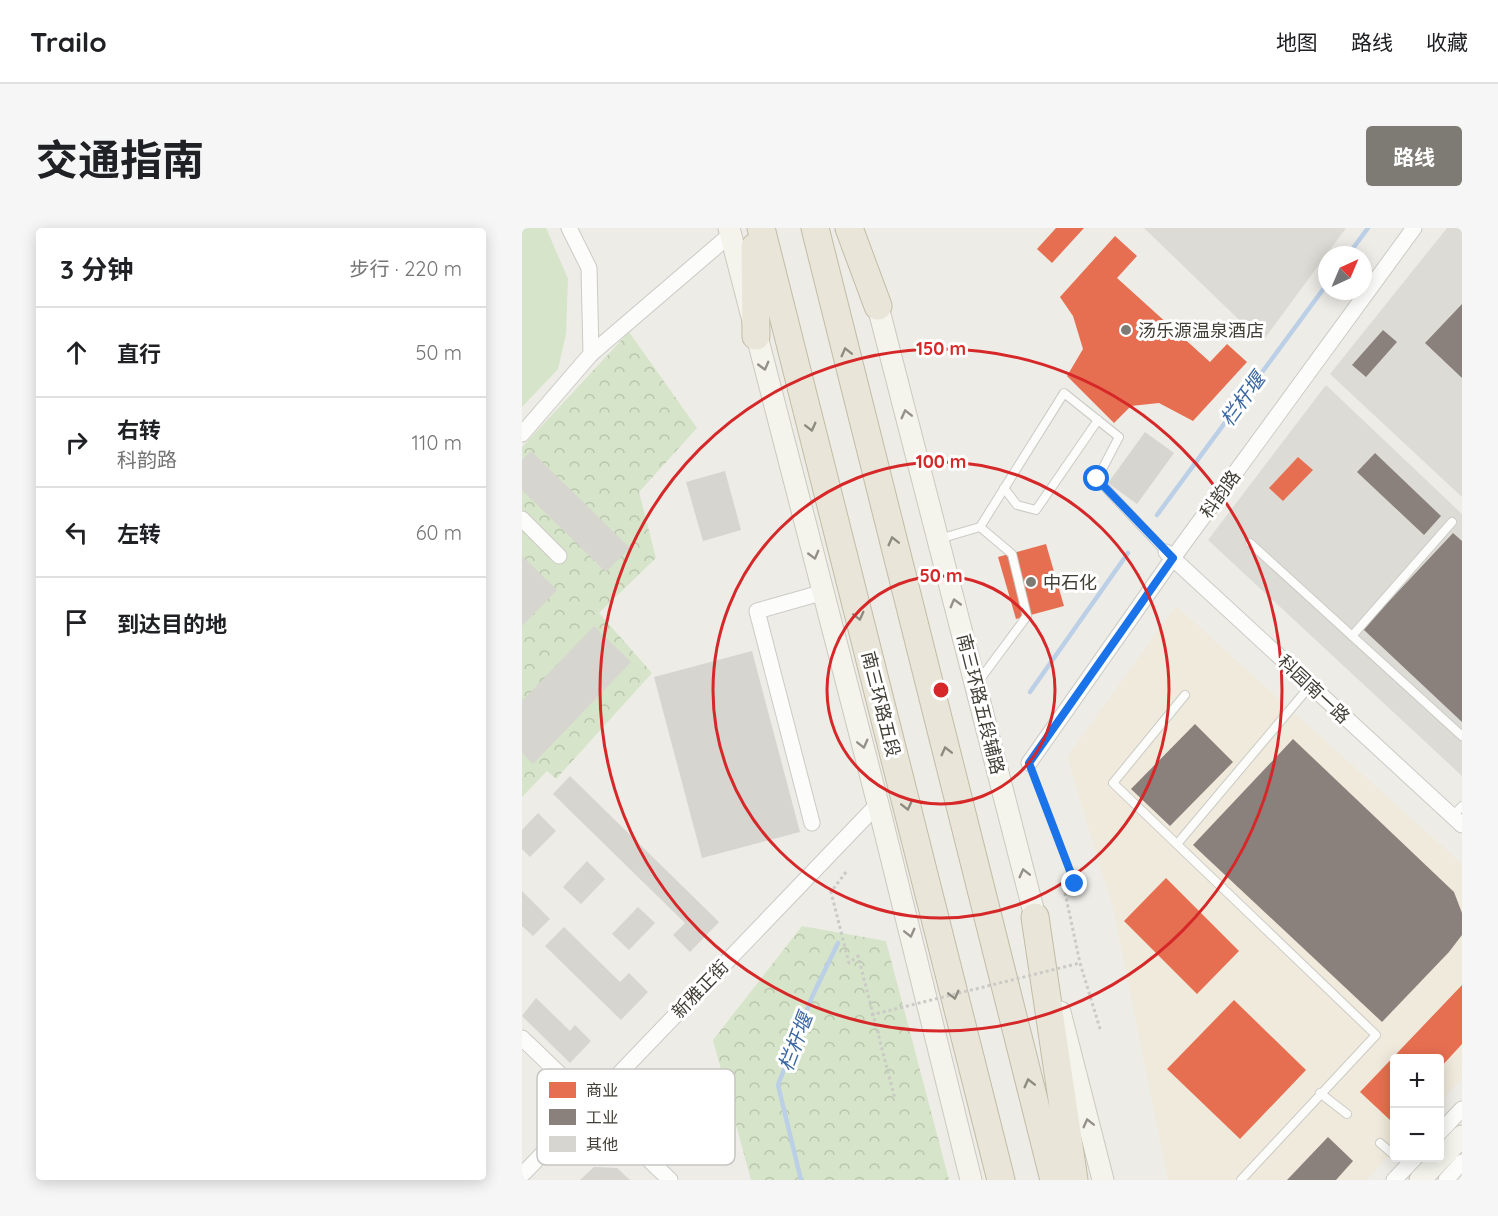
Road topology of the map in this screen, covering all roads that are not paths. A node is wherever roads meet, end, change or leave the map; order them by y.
1 (569, 228) edge
2 (761, 228) edge
3 (815, 228) edge
4 (849, 228) edge
5 (858, 228) edge
6 (1414, 228) edge
7 (738, 230) edge
8 (878, 306) junction
9 (756, 336) joint
10 (591, 354) junction
11 (1098, 420) junction
12 (522, 434) edge
13 (1004, 488) junction
14 (522, 519) edge
15 (1452, 522) dead end
16 (980, 527) junction
17 (938, 540) junction
18 (1250, 543) dead end
19 (1170, 555) junction
20 (559, 556) dead end
21 (824, 592) junction
22 (1352, 636) junction
23 (976, 685) junction
24 (1310, 686) junction
25 (1185, 695) dead end
26 (1462, 736) edge
27 (1029, 763) road end
28 (878, 804) junction
29 (1459, 816) edge
30 (812, 824) dead end
31 (1177, 844) junction
32 (1035, 917) junction
33 (522, 1038) edge
34 (555, 1069) edge
35 (624, 1069) edge
36 (1320, 1093) junction
37 (1462, 1109) edge
38 (1347, 1114) dead end
39 (1380, 1143) dead end
40 (1454, 1144) edge
41 (537, 1159) edge
42 (1407, 1163) edge
43 (655, 1165) edge
44 (522, 1175) edge
45 (670, 1180) edge
46 (971, 1180) edge
47 (1001, 1180) edge
48 (1054, 1180) edge
49 (1074, 1180) edge
50 (1103, 1180) edge
51 (1241, 1180) edge
52 (1394, 1180) edge
53 (1446, 1180) edge

1 - 10 street
2 -> 47 highway, 南三环路五段
48 -> 3 highway
4 - 8 highway
5 - 8 main road, 南三环路五段辅路
6 - 19 street, 科韵路
7 - 9 highway
7 - 10 street
17 -> 8 main road, 南三环路五段辅路
9 -> 21 main road
10 - 12 street
11 - 13 lane
11 - 13 lane
11 - 19 lane
13 - 16 lane
14 - 20 street
15 - 22 lane
16 - 17 lane
16 - 23 lane
23 -> 17 main road, 南三环路五段辅路
18 - 22 lane
19 - 24 street, 科园南一路
19 - 27 street, 科韵路
21 -> 28 main road
21 - 30 street
22 - 26 lane
32 -> 23 main road, 南三环路五段辅路
24 - 29 street, 科园南一路
24 - 31 lane
25 - 31 lane
28 - 35 street, 新雅正街
28 -> 46 main road
31 - 36 lane
32 - 49 highway
50 -> 32 main road, 南三环路五段辅路
33 - 34 street
36 - 38 lane
36 - 51 lane
37 - 40 street
39 - 42 lane
40 - 42 main road
40 - 53 street
41 - 44 street, 新雅正街
42 - 52 street
43 - 45 street

